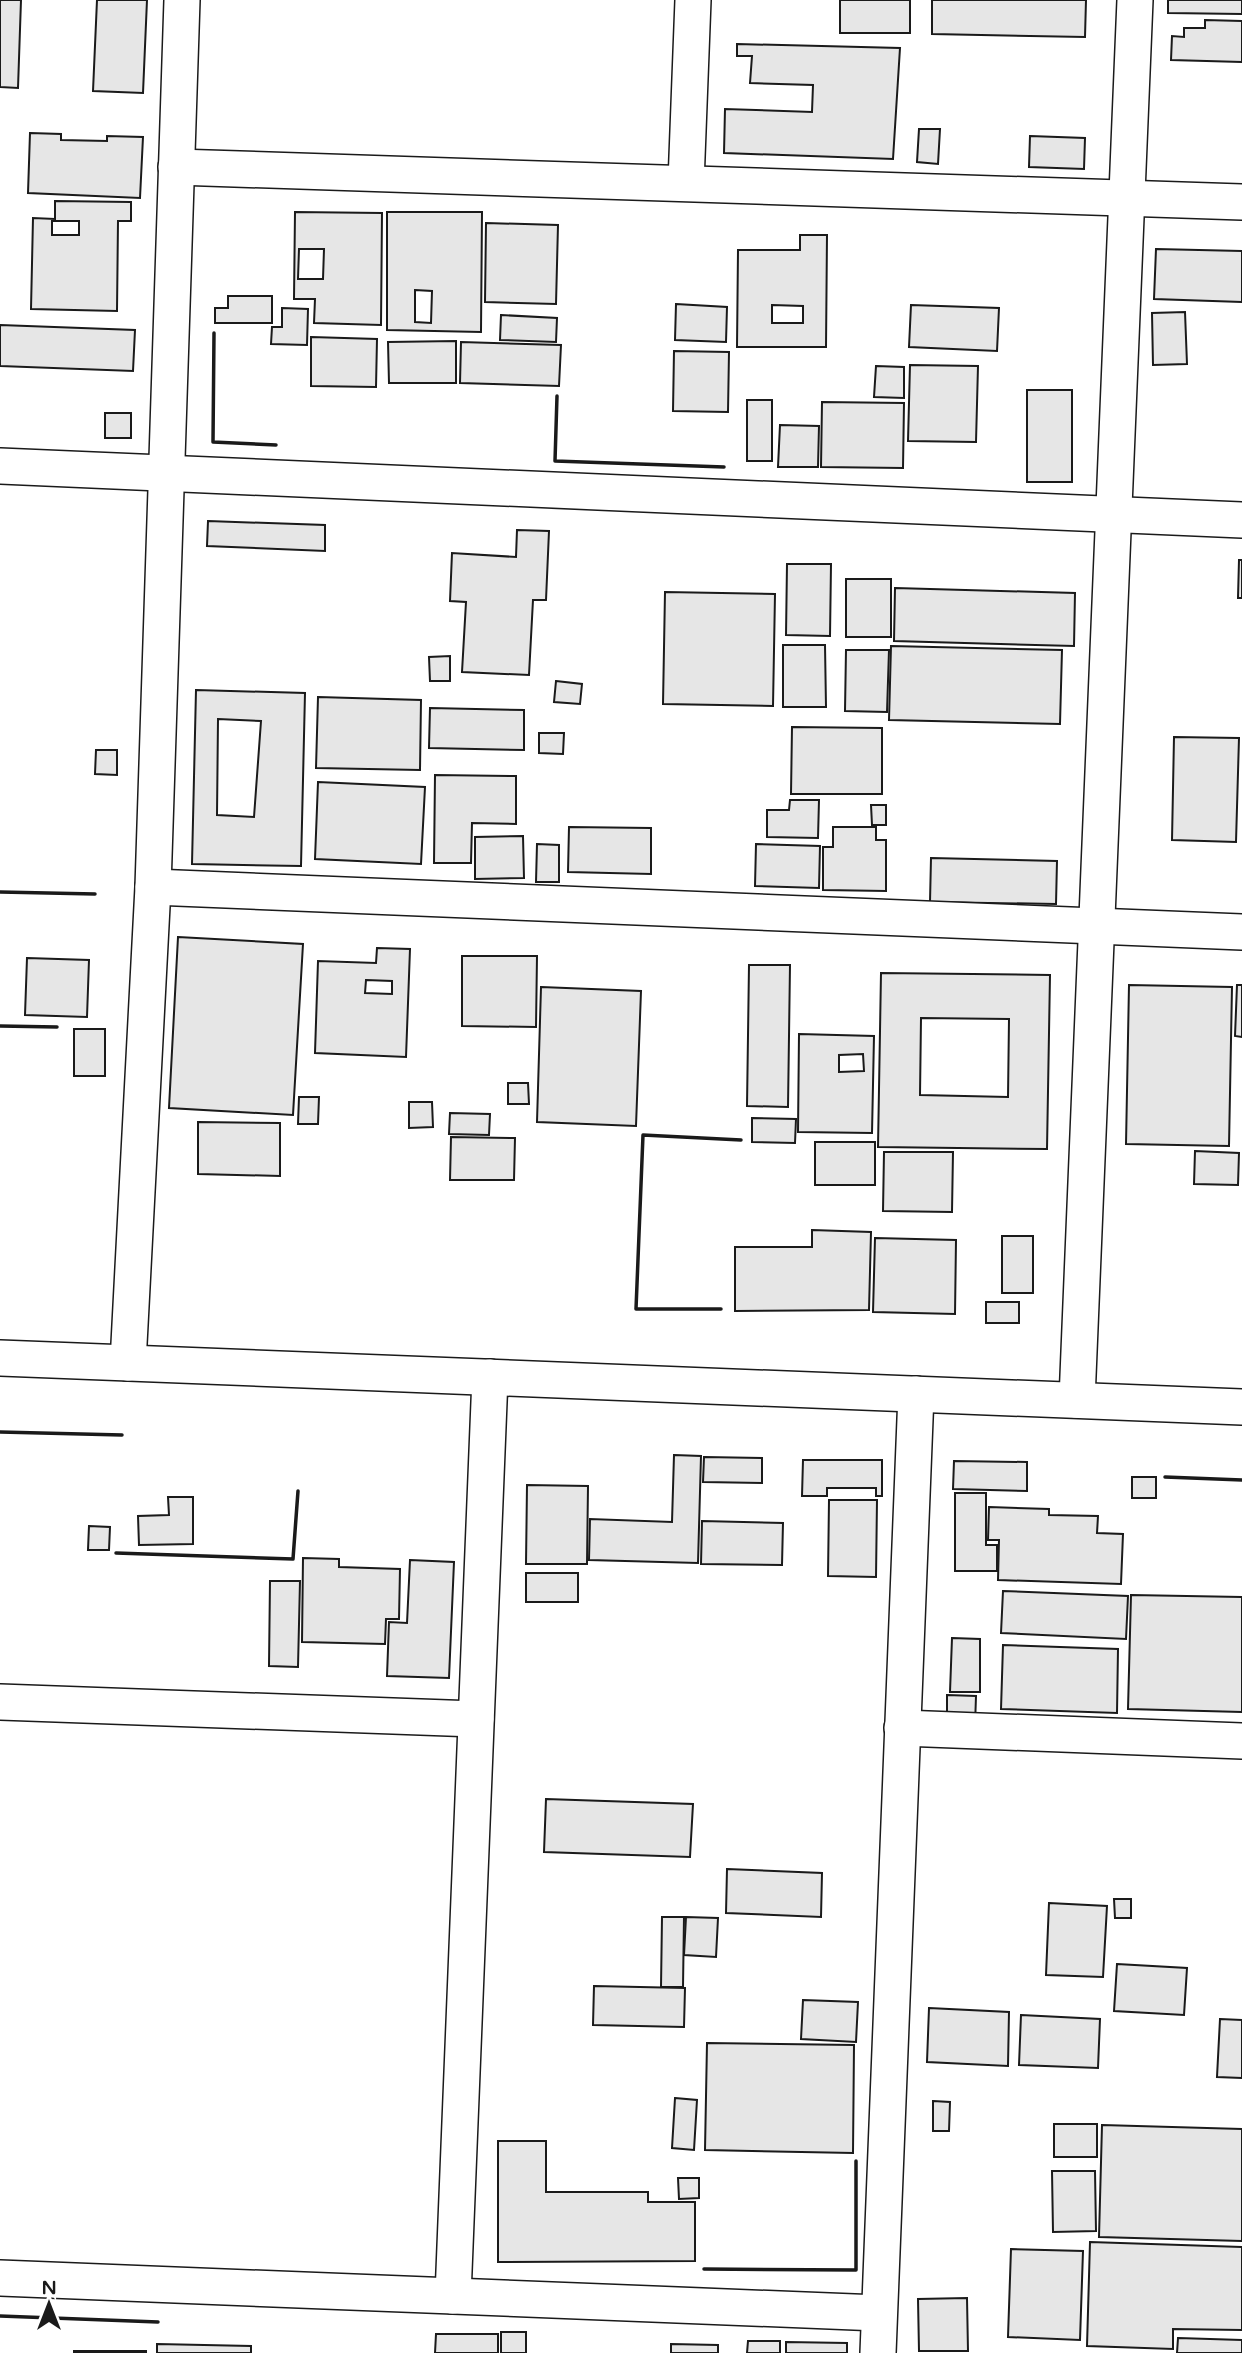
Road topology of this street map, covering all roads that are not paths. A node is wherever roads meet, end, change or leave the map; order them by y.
1 (182, 0) edge
2 (693, 0) edge
3 (1135, 0) edge
4 (176, 167) junction
5 (686, 183) junction
6 (1127, 198) junction
7 (1242, 202) edge
8 (0, 466) edge
9 (165, 473) junction
10 (1114, 515) junction
11 (1242, 520) edge
12 (153, 887) junction
13 (1097, 926) junction
14 (1242, 932) edge
15 (0, 1358) edge
16 (128, 1363) junction
17 (489, 1377) junction
18 (916, 1394) junction
19 (1077, 1400) junction
20 (1242, 1406) edge
21 (0, 1702) edge
22 (476, 1720) junction
23 (902, 1728) junction
24 (1242, 1741) edge
25 (0, 2278) edge
26 (453, 2296) junction
27 (879, 2313) junction
28 (878, 2353) edge

1 - 4 street
2 - 5 street
3 - 6 street
4 - 5 street
4 - 9 street
5 - 6 street
6 - 7 street
6 - 10 street
8 - 9 street
9 - 10 street
9 - 12 street
10 - 11 street
10 - 13 street
12 - 13 street
12 - 16 street
13 - 14 street
13 - 19 street
15 - 16 street
16 - 17 street
17 - 18 street
17 - 22 street
18 - 19 street
18 - 23 street
19 - 20 street
21 - 22 street
22 - 26 street
23 - 24 street
23 - 27 street
25 - 26 street
26 - 27 street
27 - 28 street

